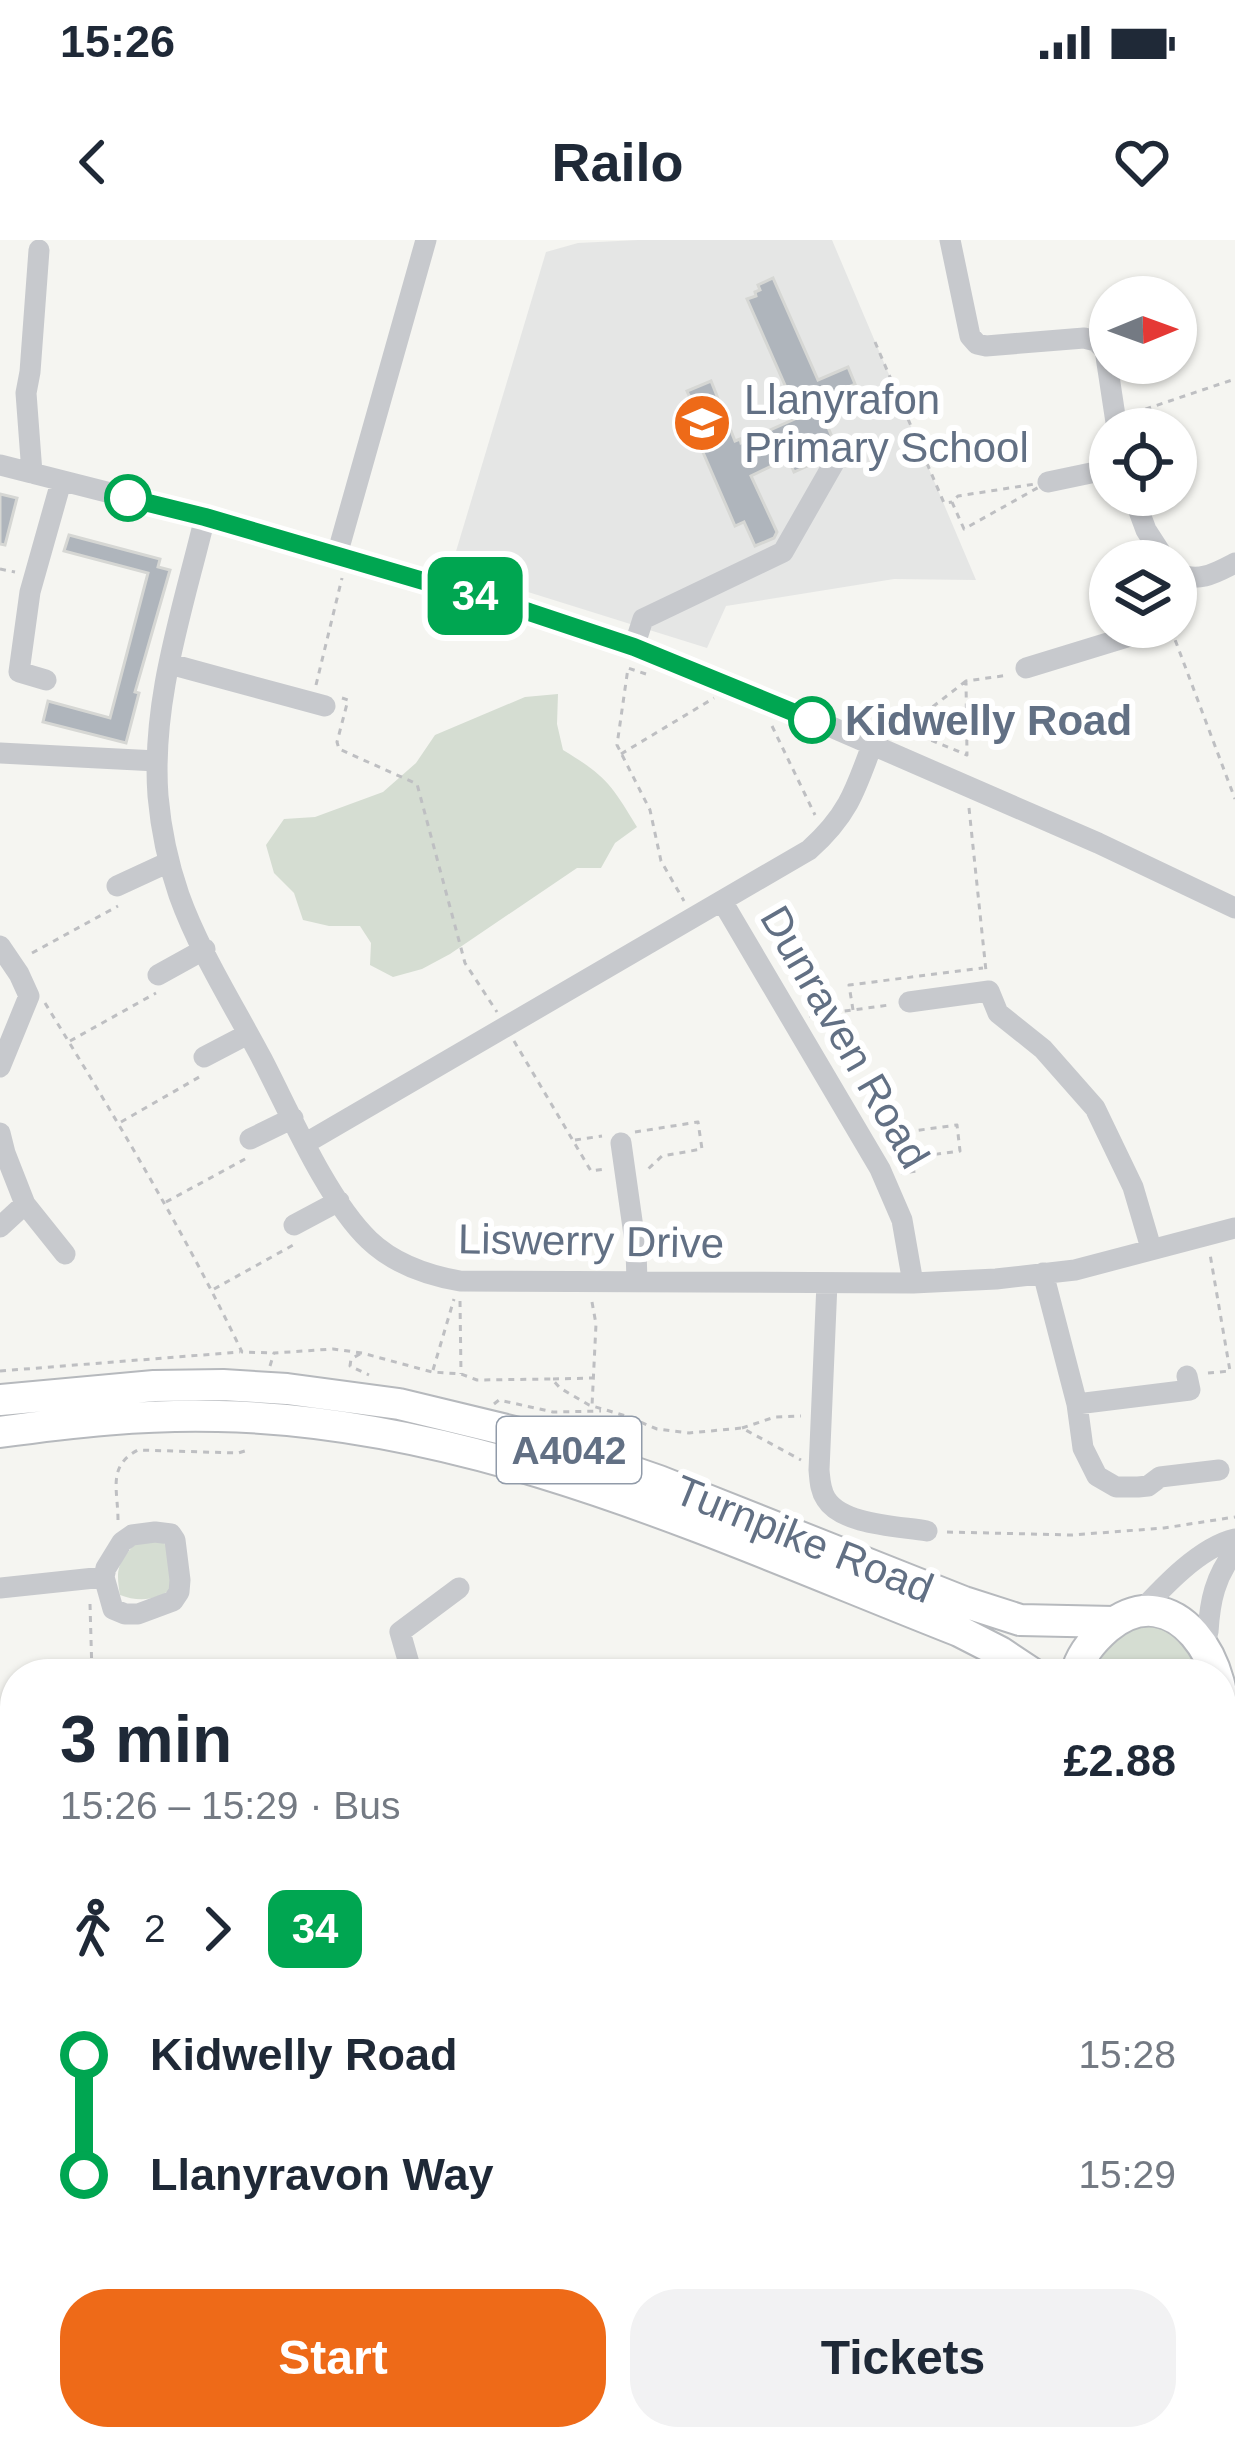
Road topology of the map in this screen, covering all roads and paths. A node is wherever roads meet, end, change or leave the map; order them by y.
1 (426, 240) edge
2 (950, 240) edge
3 (39, 250) dead end
4 (875, 342) dead end
5 (1235, 379) edge
6 (1114, 408) edge
7 (1158, 408) edge
8 (843, 448) dead end
9 (0, 465) edge
10 (32, 473) junction
11 (1089, 473) edge
12 (61, 482) junction
13 (1048, 482) junction
14 (952, 502) junction
15 (205, 517) junction
16 (342, 556) junction
17 (1235, 563) edge
18 (1197, 578) edge
19 (1091, 648) edge
20 (1179, 648) edge
21 (631, 658) junction
22 (170, 664) junction
23 (1026, 668) joint
24 (650, 676) dead end
25 (46, 680) dead end
26 (966, 681) junction
27 (716, 697) dead end
28 (324, 698) junction
29 (769, 719) dead end
30 (872, 745) junction
31 (0, 754) edge
32 (621, 754) junction
33 (157, 760) junction
34 (1235, 768) edge
35 (1227, 772) junction
36 (967, 786) junction
37 (1235, 799) edge
38 (825, 836) junction
39 (169, 862) junction
40 (117, 886) joint
41 (722, 902) junction
42 (1235, 908) edge
43 (693, 918) junction
44 (0, 946) edge
45 (205, 949) junction
46 (20, 960) dead end
47 (158, 975) joint
48 (35, 996) junction
49 (909, 1002) joint
50 (853, 1010) junction
51 (791, 1018) junction
52 (506, 1027) junction
53 (248, 1034) junction
54 (70, 1042) junction
55 (204, 1057) joint
56 (0, 1067) edge
57 (293, 1118) junction
58 (119, 1123) junction
59 (0, 1133) edge
60 (863, 1138) junction
61 (250, 1139) joint
62 (574, 1141) junction
63 (306, 1143) junction
64 (624, 1163) junction
65 (883, 1175) junction
66 (339, 1201) junction
67 (25, 1204) junction
68 (164, 1204) junction
69 (294, 1225) joint
70 (0, 1227) edge
71 (1235, 1228) edge
72 (1207, 1234) junction
73 (1151, 1248) junction
74 (65, 1255) dead end
75 (1043, 1273) junction
76 (460, 1281) junction
77 (590, 1282) junction
78 (637, 1282) junction
79 (827, 1283) junction
80 (913, 1283) junction
81 (212, 1290) junction
82 (242, 1352) junction
83 (274, 1353) junction
84 (270, 1368) dead end
85 (0, 1371) edge
86 (432, 1372) junction
87 (461, 1374) junction
88 (1187, 1376) joint
89 (594, 1378) junction
90 (552, 1379) junction
91 (0, 1400) edge
92 (1077, 1405) junction
93 (592, 1406) junction
94 (821, 1415) junction
95 (742, 1428) junction
96 (0, 1432) edge
97 (248, 1450) dead end
98 (818, 1470) junction
99 (1219, 1470) dead end
100 (1235, 1517) edge
101 (118, 1529) dead end
102 (927, 1531) joint
103 (1235, 1539) edge
104 (1235, 1551) edge
105 (96, 1577) joint
106 (0, 1588) edge
107 (459, 1588) dead end
108 (1127, 1618) junction
109 (1208, 1632) junction
110 (93, 1659) edge
111 (408, 1659) edge
112 (1010, 1659) edge
113 (1082, 1659) edge
114 (1229, 1659) edge

1 - 16 street
2 - 6 street
3 - 10 street
4 - 14 path
5 - 7 path
8 - 21 street
9 - 10 street
10 - 12 street
11 - 13 street
12 - 15 street
12 - 25 street
13 - 14 path
13 - 14 path
15 - 16 street
15 - 22 street, Liswerry Drive
16 - 21 street
16 - 28 path
17 - 18 street
19 - 23 street
20 - 35 path
21 - 24 path
21 - 30 street
21 - 32 path
22 - 28 street
22 - 33 street, Liswerry Drive
23 - 26 path
26 - 26 path
27 - 32 path
28 - 52 path
29 - 38 path
30 - 36 street
30 - 38 street
31 - 33 street
32 - 43 path
33 - 39 street, Liswerry Drive
34 - 35 path
35 - 37 path
36 - 42 street
36 - 50 path
38 - 41 street
39 - 40 street
39 - 45 street, Liswerry Drive
40 - 46 path
41 - 43 street
41 - 51 street, Dunraven Road
43 - 52 street
44 - 48 street
45 - 47 street
45 - 53 street, Liswerry Drive
47 - 54 path
48 - 54 path
48 - 56 street
49 - 50 path
49 - 73 street
50 - 51 path
51 - 60 street, Dunraven Road
52 - 62 path
52 - 63 street
53 - 55 street
53 - 57 street, Liswerry Drive
54 - 58 path
55 - 58 path
57 - 61 street
57 - 63 street, Liswerry Drive
58 - 68 path
59 - 67 street
60 - 65 street, Dunraven Road
60 - 65 path
61 - 68 path
62 - 64 path
62 - 64 path
63 - 66 street, Liswerry Drive
64 - 78 street
65 - 80 street, Dunraven Road
66 - 69 street
66 - 76 street, Liswerry Drive
67 - 70 street
67 - 74 street
68 - 81 path
69 - 81 path
71 - 72 street, Liswerry Drive
72 - 73 street, Liswerry Drive
72 - 88 path
73 - 75 street, Liswerry Drive
75 - 80 street, Liswerry Drive
75 - 92 street
76 - 77 street, Liswerry Drive
76 - 86 path
76 - 87 path
77 - 78 street, Liswerry Drive
77 - 89 path
78 - 79 street, Liswerry Drive
79 - 80 street, Liswerry Drive
79 - 94 street
81 - 82 path
82 - 83 path
82 - 85 path
83 - 84 path
83 - 86 path
86 - 87 path
87 - 90 path
88 - 92 street
89 - 90 path
89 - 93 path
90 - 93 path
91 - 108 highway, Turnpike Road / A4042
92 - 99 street
93 - 95 path
94 - 95 path
94 - 98 street
95 - 98 path
96 - 112 highway, Turnpike Road / A4042
97 - 101 path
98 - 102 street
100 - 102 path
103 - 108 street
104 - 109 street
105 - 106 street
105 - 110 path
107 - 111 street
108 - 109 highway, Turnpike Road
108 - 113 highway
109 - 114 highway

